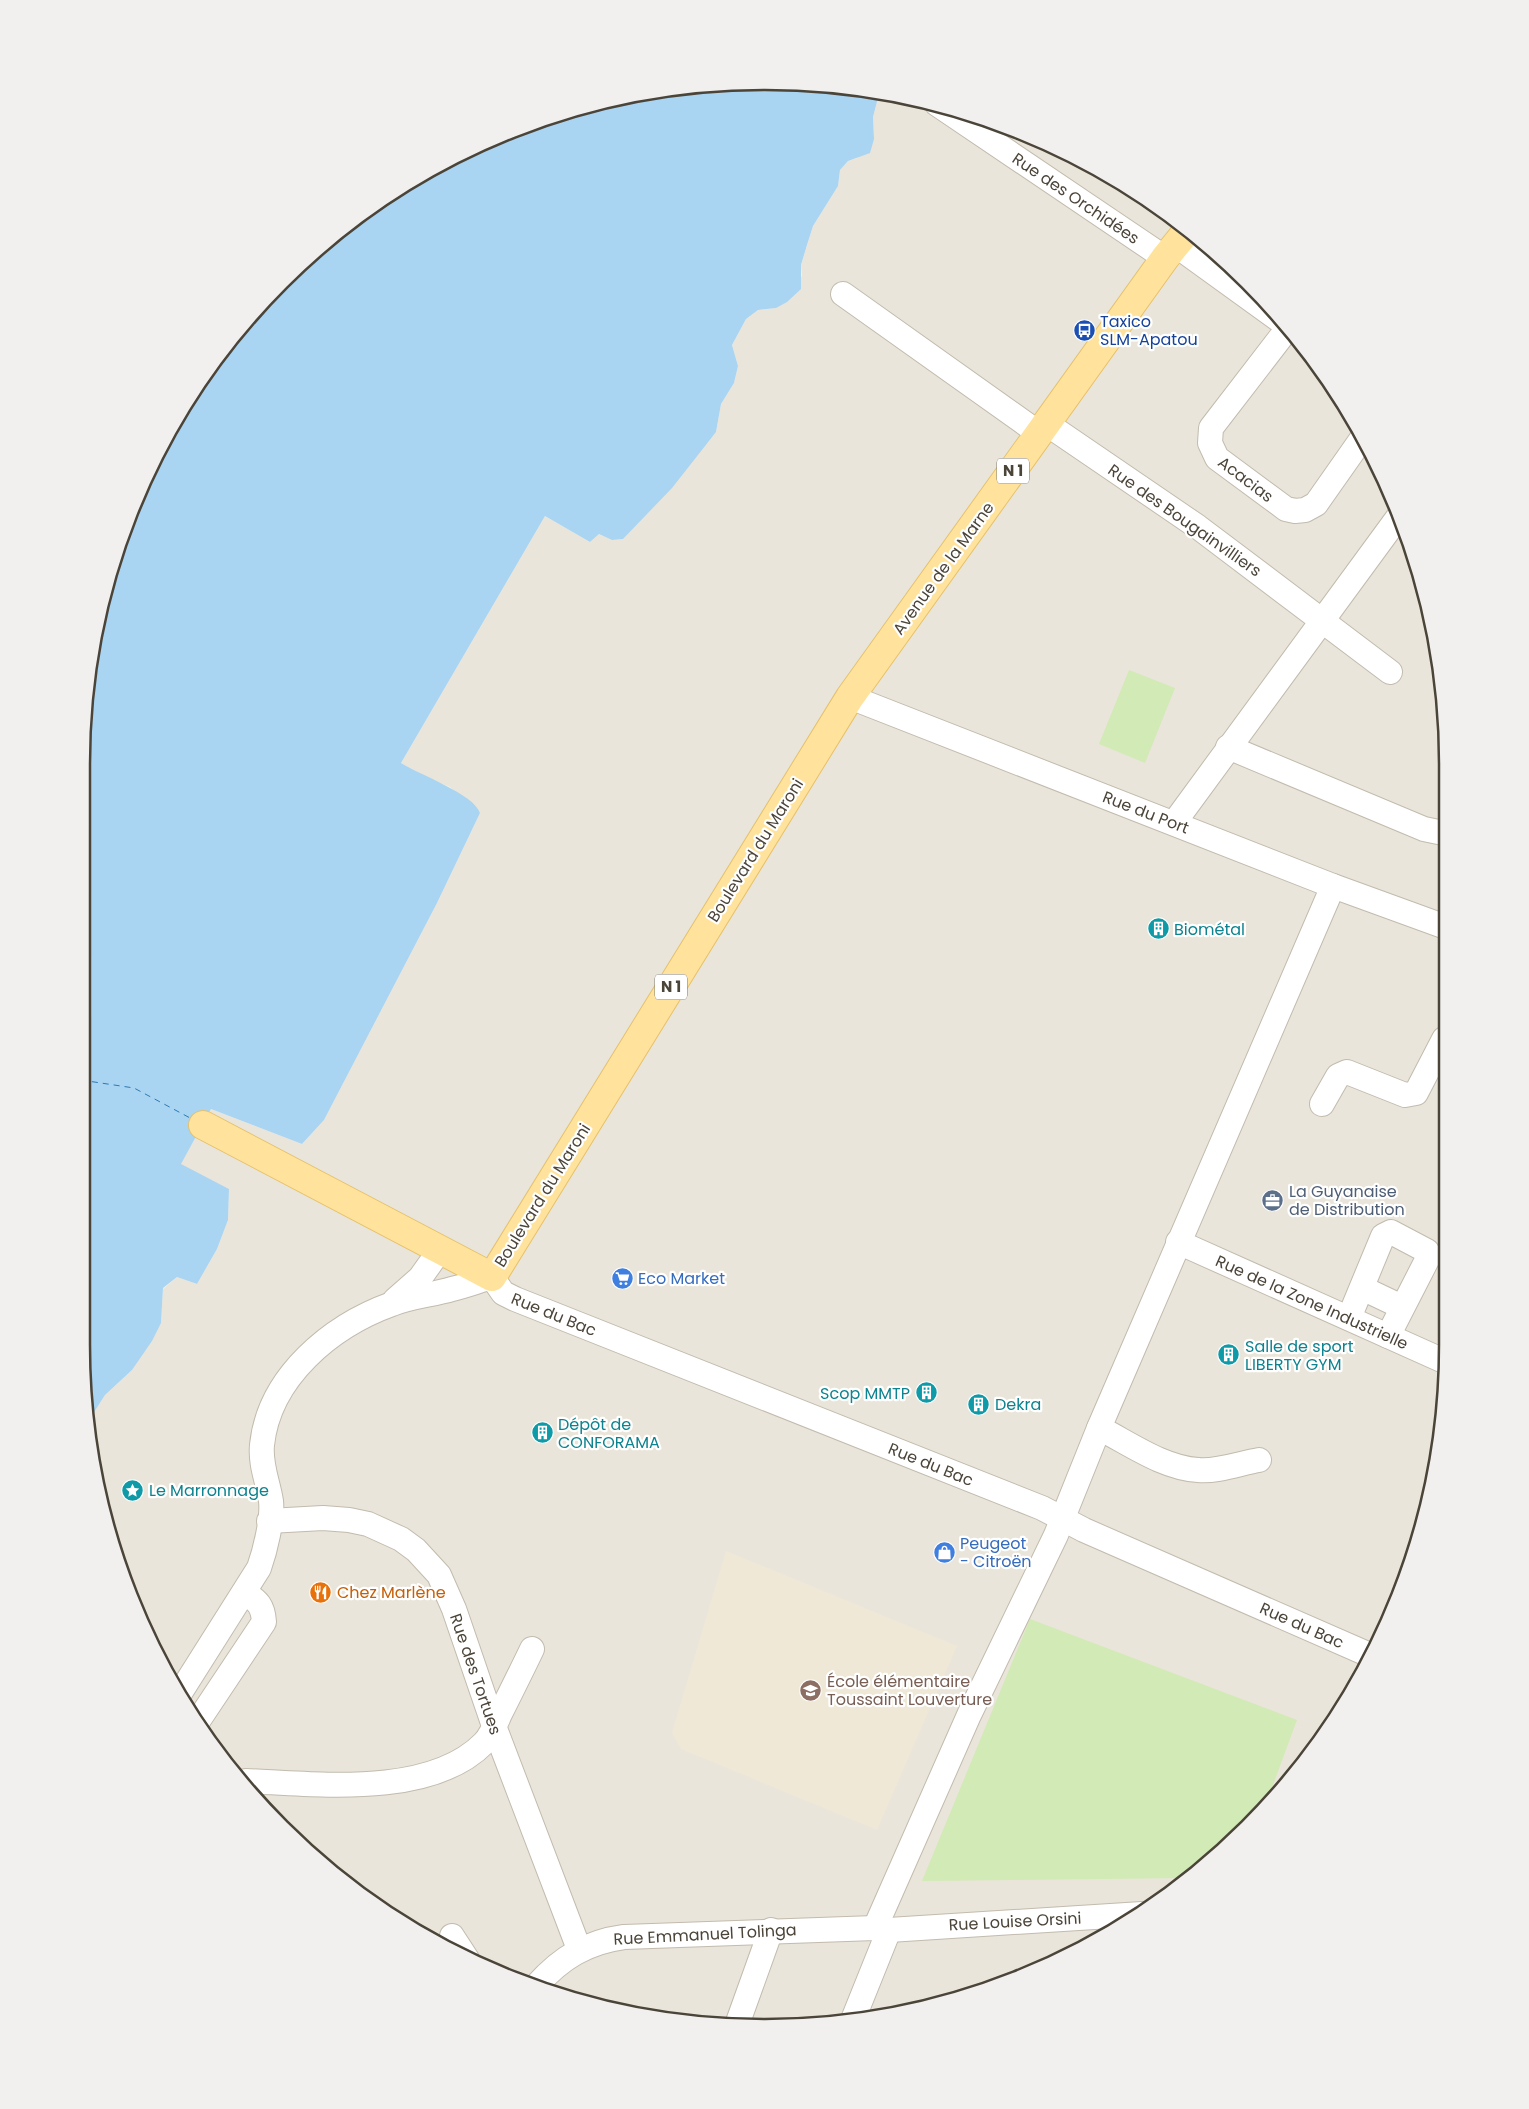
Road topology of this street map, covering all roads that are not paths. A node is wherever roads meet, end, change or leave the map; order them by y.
1 (967, 122) edge
2 (1176, 245) edge
3 (843, 294) dead end
4 (1254, 302) edge
5 (1283, 334) edge
6 (1044, 429) junction
7 (1358, 444) edge
8 (1394, 523) edge
9 (1322, 619) junction
10 (1390, 672) dead end
11 (850, 697) junction
12 (1228, 748) junction
13 (1174, 823) junction
14 (1439, 832) edge
15 (1333, 886) junction
16 (1439, 925) edge
17 (1439, 1048) edge
18 (1322, 1104) dead end
19 (203, 1125) dead end
20 (1178, 1242) junction
21 (440, 1250) junction
22 (492, 1277) junction
23 (1362, 1288) junction
24 (390, 1304) junction
25 (1402, 1307) junction
26 (1349, 1318) junction
27 (1388, 1336) junction
28 (1439, 1359) edge
29 (1099, 1428) junction
30 (1259, 1460) dead end
31 (1062, 1518) junction
32 (269, 1520) junction
33 (245, 1593) junction
34 (532, 1649) dead end
35 (1364, 1653) edge
36 (184, 1688) edge
37 (202, 1715) edge
38 (494, 1726) junction
39 (251, 1781) edge
40 (1123, 1915) edge
41 (882, 1929) junction
42 (771, 1930) junction
43 (452, 1936) dead end
44 (458, 1945) edge
45 (579, 1949) junction
46 (541, 1981) edge
47 (856, 2012) edge
48 (739, 2018) edge

1 - 2 street, Rue des Orchidées
2 - 4 street, Rue des Orchidées
2 - 6 main road, Avenue de la Marne / N 1
3 - 6 street, Rue des Bougainvilliers
5 - 7 street, Acacias
6 - 9 street, Rue des Bougainvilliers
6 - 11 main road, Avenue de la Marne / N 1
8 - 9 street
9 - 10 street, Rue des Bougainvilliers
9 - 12 street
11 - 13 street, Rue du Port
11 - 22 main road, Boulevard du Maroni / N 1
12 - 13 street
12 - 14 street
13 - 15 street, Rue du Port
15 - 16 street, Rue du Port
15 - 20 street
17 - 18 street
19 - 21 main road
20 - 26 street, Rue de la Zone Industrielle
20 - 29 street
21 - 22 main road
21 - 24 street
22 - 24 street, Boulevard du Maroni
22 - 31 street, Rue du Bac
23 - 25 street
23 - 25 street
23 - 26 street
24 - 32 street, Boulevard du Maroni
25 - 27 street
26 - 27 street, Rue de la Zone Industrielle
27 - 28 street, Rue de la Zone Industrielle
29 - 30 street
29 - 31 street
31 - 35 street, Rue du Bac
31 - 41 street
32 - 33 street, Boulevard du Maroni
32 - 38 street, Rue des Tortues
33 - 36 street, Boulevard du Maroni
33 - 37 street
34 - 38 street
38 - 39 street
38 - 45 street, Rue des Tortues
40 - 41 street, Rue Louise Orsini
41 - 42 street, Rue Emmanuel Tolinga
41 - 47 street
42 - 45 street, Rue Emmanuel Tolinga
42 - 48 street
43 - 44 street
45 - 46 street, Rue Emmanuel Tolinga

